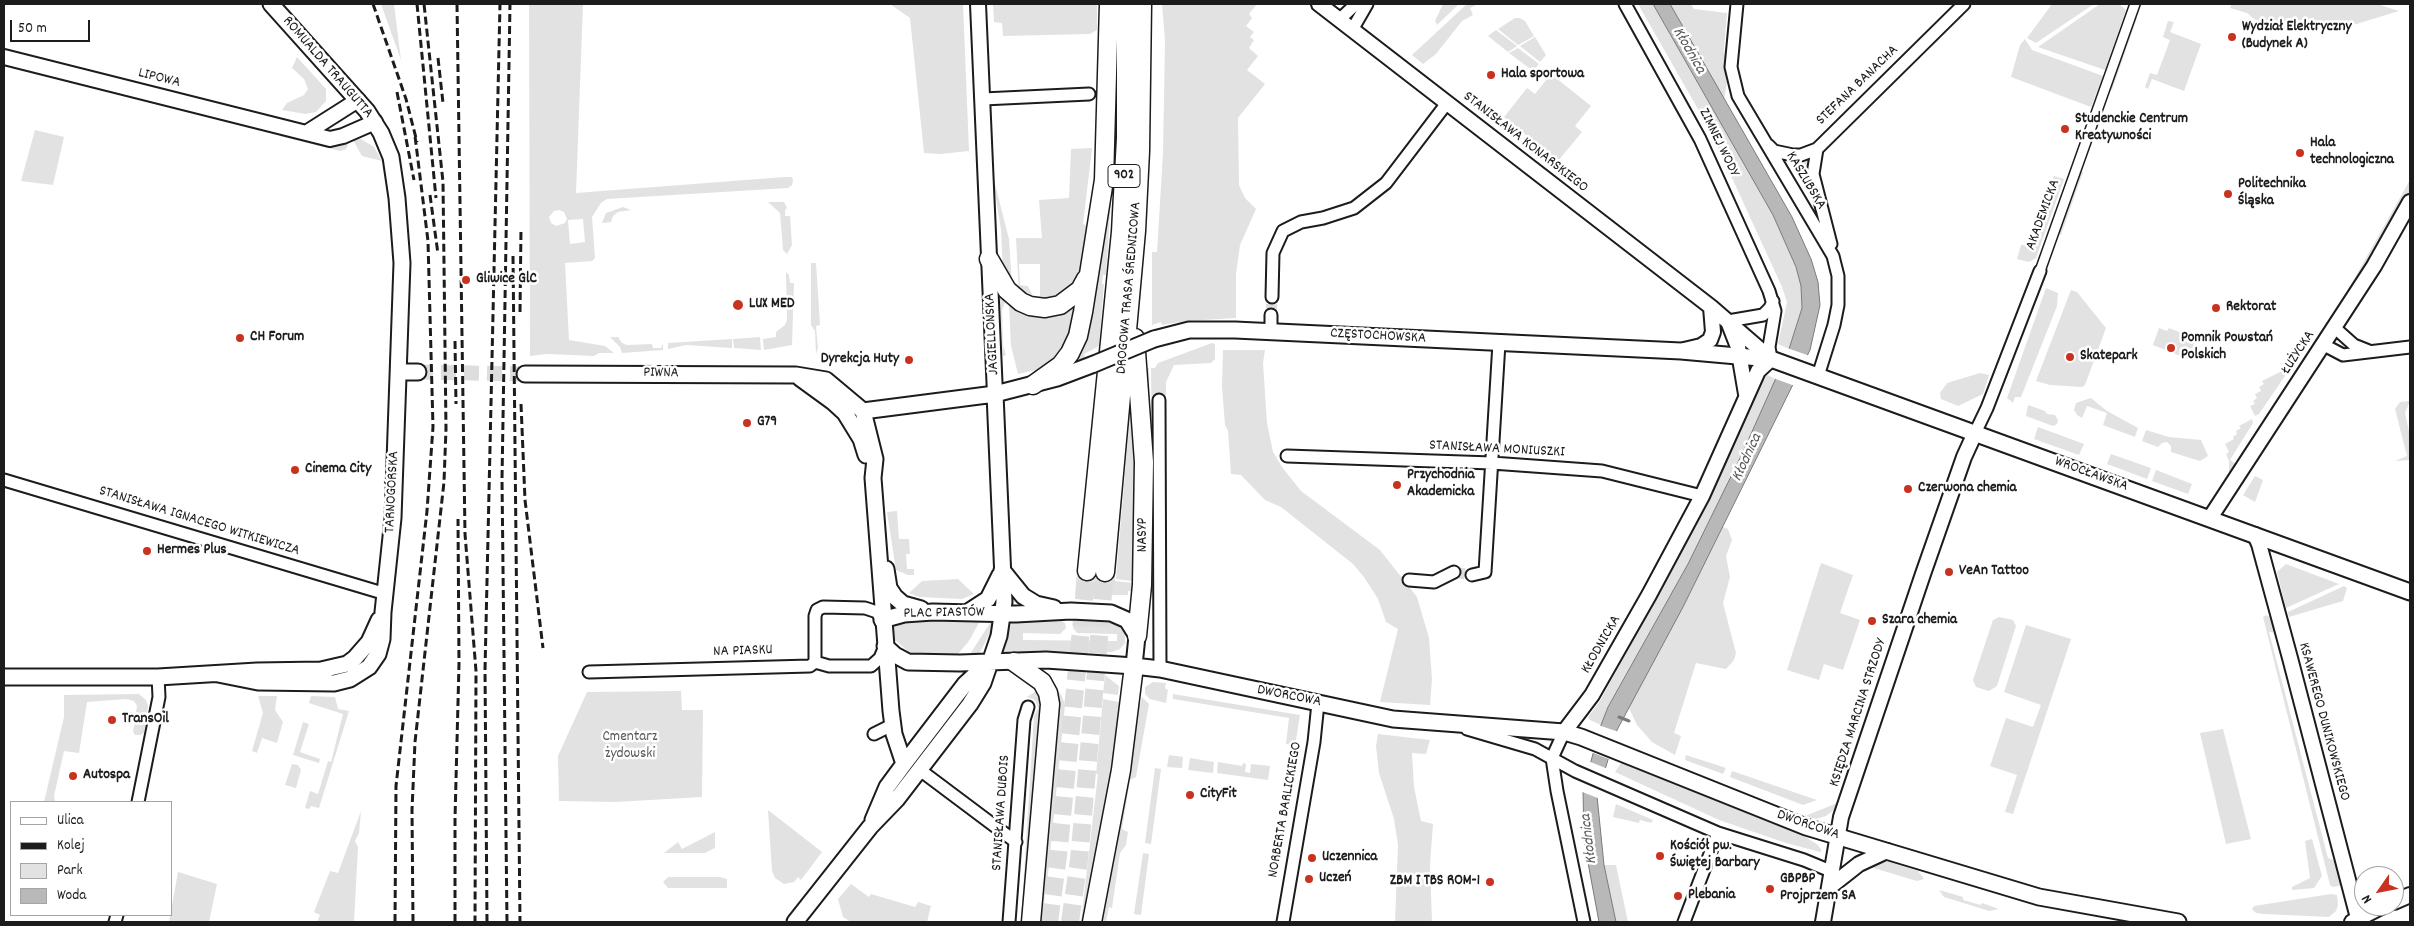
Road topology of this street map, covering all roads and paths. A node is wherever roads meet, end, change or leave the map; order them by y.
1 (271, 4) edge
2 (978, 4) edge
3 (1109, 4) edge
4 (1126, 4) edge
5 (1142, 4) edge
6 (1319, 4) edge
7 (1356, 4) edge
8 (1367, 4) edge
9 (1625, 4) edge
10 (1737, 4) edge
11 (1964, 4) edge
12 (2135, 4) edge
13 (1339, 20) junction
14 (1352, 30) junction
15 (4, 57) edge
16 (1089, 94) dead end
17 (983, 99) junction
18 (358, 100) junction
19 (1447, 103) junction
20 (375, 122) junction
21 (306, 133) junction
22 (1763, 140) junction
23 (1817, 149) junction
24 (2410, 202) edge
25 (1834, 256) junction
26 (989, 259) junction
27 (2040, 271) joint
28 (1088, 276) junction
29 (1132, 290) junction
30 (1272, 297) tunnel mouth
31 (1773, 301) junction
32 (1711, 307) junction
33 (1271, 315) tunnel mouth
34 (1728, 321) junction
35 (2335, 328) junction
36 (1271, 332) junction
37 (1499, 343) junction
38 (2324, 345) junction
39 (2410, 347) edge
40 (1681, 351) junction
41 (2369, 351) junction
42 (1740, 356) junction
43 (1771, 359) junction
44 (400, 372) junction
45 (418, 372) tunnel mouth
46 (525, 374) tunnel mouth
47 (1812, 374) junction
48 (796, 375) junction
49 (1033, 385) junction
50 (995, 394) junction
51 (1746, 394) junction
52 (1159, 400) dead end
53 (863, 411) junction
54 (1975, 433) junction
55 (1288, 456) dead end
56 (1492, 464) junction
57 (872, 478) junction
58 (4, 480) edge
59 (1702, 496) junction
60 (875, 516) junction
61 (2210, 518) junction
62 (2255, 535) junction
63 (1002, 569) junction
64 (1087, 571) tunnel mouth
65 (1105, 572) tunnel mouth
66 (1454, 572) tunnel mouth
67 (1472, 575) dead end
68 (1409, 580) dead end
69 (2410, 592) edge
70 (386, 594) junction
71 (1067, 611) junction
72 (933, 612) junction
73 (966, 613) junction
74 (1004, 614) junction
75 (882, 620) junction
76 (1137, 636) junction
77 (885, 646) junction
78 (815, 662) junction
79 (989, 662) junction
80 (1014, 662) junction
81 (1134, 666) junction
82 (1160, 669) junction
83 (589, 672) dead end
84 (4, 677) edge
85 (158, 677) junction
86 (1318, 703) junction
87 (1028, 707) dead end
88 (1444, 722) junction
89 (892, 725) junction
90 (1564, 732) junction
91 (874, 734) dead end
92 (1552, 758) junction
93 (904, 764) junction
94 (920, 770) junction
95 (138, 801) edge
96 (870, 827) junction
97 (1718, 833) junction
98 (1838, 836) junction
99 (1016, 842) junction
100 (1887, 850) junction
101 (1833, 872) junction
102 (1831, 886) junction
103 (2156, 920) edge
104 (2356, 921) edge
105 (795, 922) edge
106 (1009, 922) edge
107 (1031, 922) edge
108 (1092, 922) edge
109 (1283, 922) edge
110 (1584, 922) edge
111 (1684, 922) edge
112 (1823, 922) edge
113 (2178, 922) edge

1 - 18 main road, ROMUALDA TRAUGUTTA
2 - 17 street, JAGIELLOŃSKA
3 - 28 main road
4 - 64 main road, DROGOWA TRASA ŚREDNICOWA / 902
5 - 29 main road, DROGOWA TRASA ŚREDNICOWA / 902
6 - 13 street, STANISŁAWA KONARSKIEGO
7 - 13 street
8 - 14 street
9 - 31 street, ZIMNEJ WODY
10 - 22 street, KASZUBSKA
11 - 23 street, STEFANA BANACHA
12 - 27 street, AKADEMICKA
13 - 14 street, STANISŁAWA KONARSKIEGO
14 - 19 street, STANISŁAWA KONARSKIEGO
15 - 21 street, LIPOWA
16 - 17 street
17 - 26 street, JAGIELLOŃSKA
18 - 20 main road, ROMUALDA TRAUGUTTA
18 - 21 street
19 - 30 street
19 - 32 street, STANISŁAWA KONARSKIEGO
20 - 21 street, LIPOWA
20 - 44 main road, ROMUALDA TRAUGUTTA
22 - 23 street, STEFANA BANACHA
22 - 25 street, KASZUBSKA
23 - 25 street
24 - 35 street, ŁUŻYCKA
25 - 47 street, KASZUBSKA
26 - 28 main road
26 - 50 street, JAGIELLOŃSKA
27 - 54 street, AKADEMICKA
28 - 49 main road
29 - 65 main road, DROGOWA TRASA ŚREDNICOWA / 902
29 - 76 main road
31 - 34 street
31 - 43 street, ZIMNEJ WODY
32 - 34 street, STANISŁAWA KONARSKIEGO
32 - 40 street
33 - 36 street
34 - 42 street
34 - 43 street, STANISŁAWA KONARSKIEGO
35 - 38 street, ŁUŻYCKA
35 - 41 street
36 - 37 main road, CZĘSTOCHOWSKA
36 - 49 main road, CZĘSTOCHOWSKA, bridge
37 - 40 main road, CZĘSTOCHOWSKA
37 - 56 street
38 - 41 street
38 - 61 street, ŁUŻYCKA
39 - 41 street
40 - 42 main road, CZĘSTOCHOWSKA
42 - 43 main road, CZĘSTOCHOWSKA
42 - 51 street
43 - 47 main road, WROCŁAWSKA
43 - 51 street, KŁODNICKA
44 - 45 main road
44 - 70 main road, TARNOGÓRSKA
46 - 48 main road, PIWNA
47 - 54 main road, WROCŁAWSKA
48 - 53 main road, PIWNA
48 - 57 main road
49 - 50 main road, CZĘSTOCHOWSKA
50 - 53 main road, CZĘSTOCHOWSKA
50 - 63 main road, JAGIELLOŃSKA
51 - 59 street, KŁODNICKA
52 - 82 street, NASYP
53 - 57 main road
54 - 61 main road, WROCŁAWSKA
54 - 98 street, KSIĘDZA MARCINA STRZODY
55 - 56 street, STANISŁAWA MONIUSZKI
56 - 59 street, STANISŁAWA MONIUSZKI
56 - 67 street
57 - 60 main road
58 - 70 street, STANISŁAWA IGNACEGO WITKIEWICZA
59 - 90 street, KŁODNICKA
60 - 72 main road
60 - 75 main road
61 - 62 main road, WROCŁAWSKA
62 - 69 main road, WROCŁAWSKA
62 - 104 street, KSAWEREGO DUNIKOWSKIEGO
63 - 71 main road
63 - 73 main road
63 - 74 main road, JAGIELLOŃSKA
66 - 68 street
70 - 85 main road, TARNOGÓRSKA
71 - 74 main road
71 - 76 main road
72 - 73 main road, PLAC PIASTÓW
72 - 75 main road, PLAC PIASTÓW
73 - 74 main road, PLAC PIASTÓW
74 - 79 main road, JAGIELLOŃSKA
75 - 77 main road, PLAC PIASTÓW
75 - 78 street
76 - 81 main road
77 - 78 street, NA PIASKU
77 - 79 main road
77 - 89 main road, PLAC PIASTÓW
78 - 83 street, NA PIASKU
79 - 80 main road, DWORCOWA
79 - 93 main road
79 - 94 main road, JAGIELLOŃSKA
80 - 81 main road, DWORCOWA
80 - 107 main road
81 - 82 main road, DWORCOWA
81 - 108 main road
82 - 86 main road, DWORCOWA
84 - 85 main road, TARNOGÓRSKA
85 - 95 street
86 - 88 main road, DWORCOWA
86 - 109 street, NORBERTA BARLICKIEGO
87 - 99 street, STANISŁAWA DUBOIS
88 - 90 main road, DWORCOWA
88 - 92 street, DWORCOWA
89 - 91 street
89 - 93 main road, PLAC PIASTÓW
90 - 92 street, KŁODNICKA
90 - 98 main road, DWORCOWA
92 - 97 street, DWORCOWA
92 - 110 street
93 - 96 main road
94 - 96 main road, JAGIELLOŃSKA
94 - 99 street
96 - 105 main road
97 - 101 street, DWORCOWA
97 - 111 street
98 - 100 main road, DWORCOWA
98 - 101 street, KSIĘDZA MARCINA STRZODY
99 - 106 street, STANISŁAWA DUBOIS
100 - 102 street
100 - 103 main road, DWORCOWA
101 - 102 street, KSIĘDZA MARCINA STRZODY
102 - 112 street, KSIĘDZA MARCINA STRZODY
103 - 113 main road, DWORCOWA

